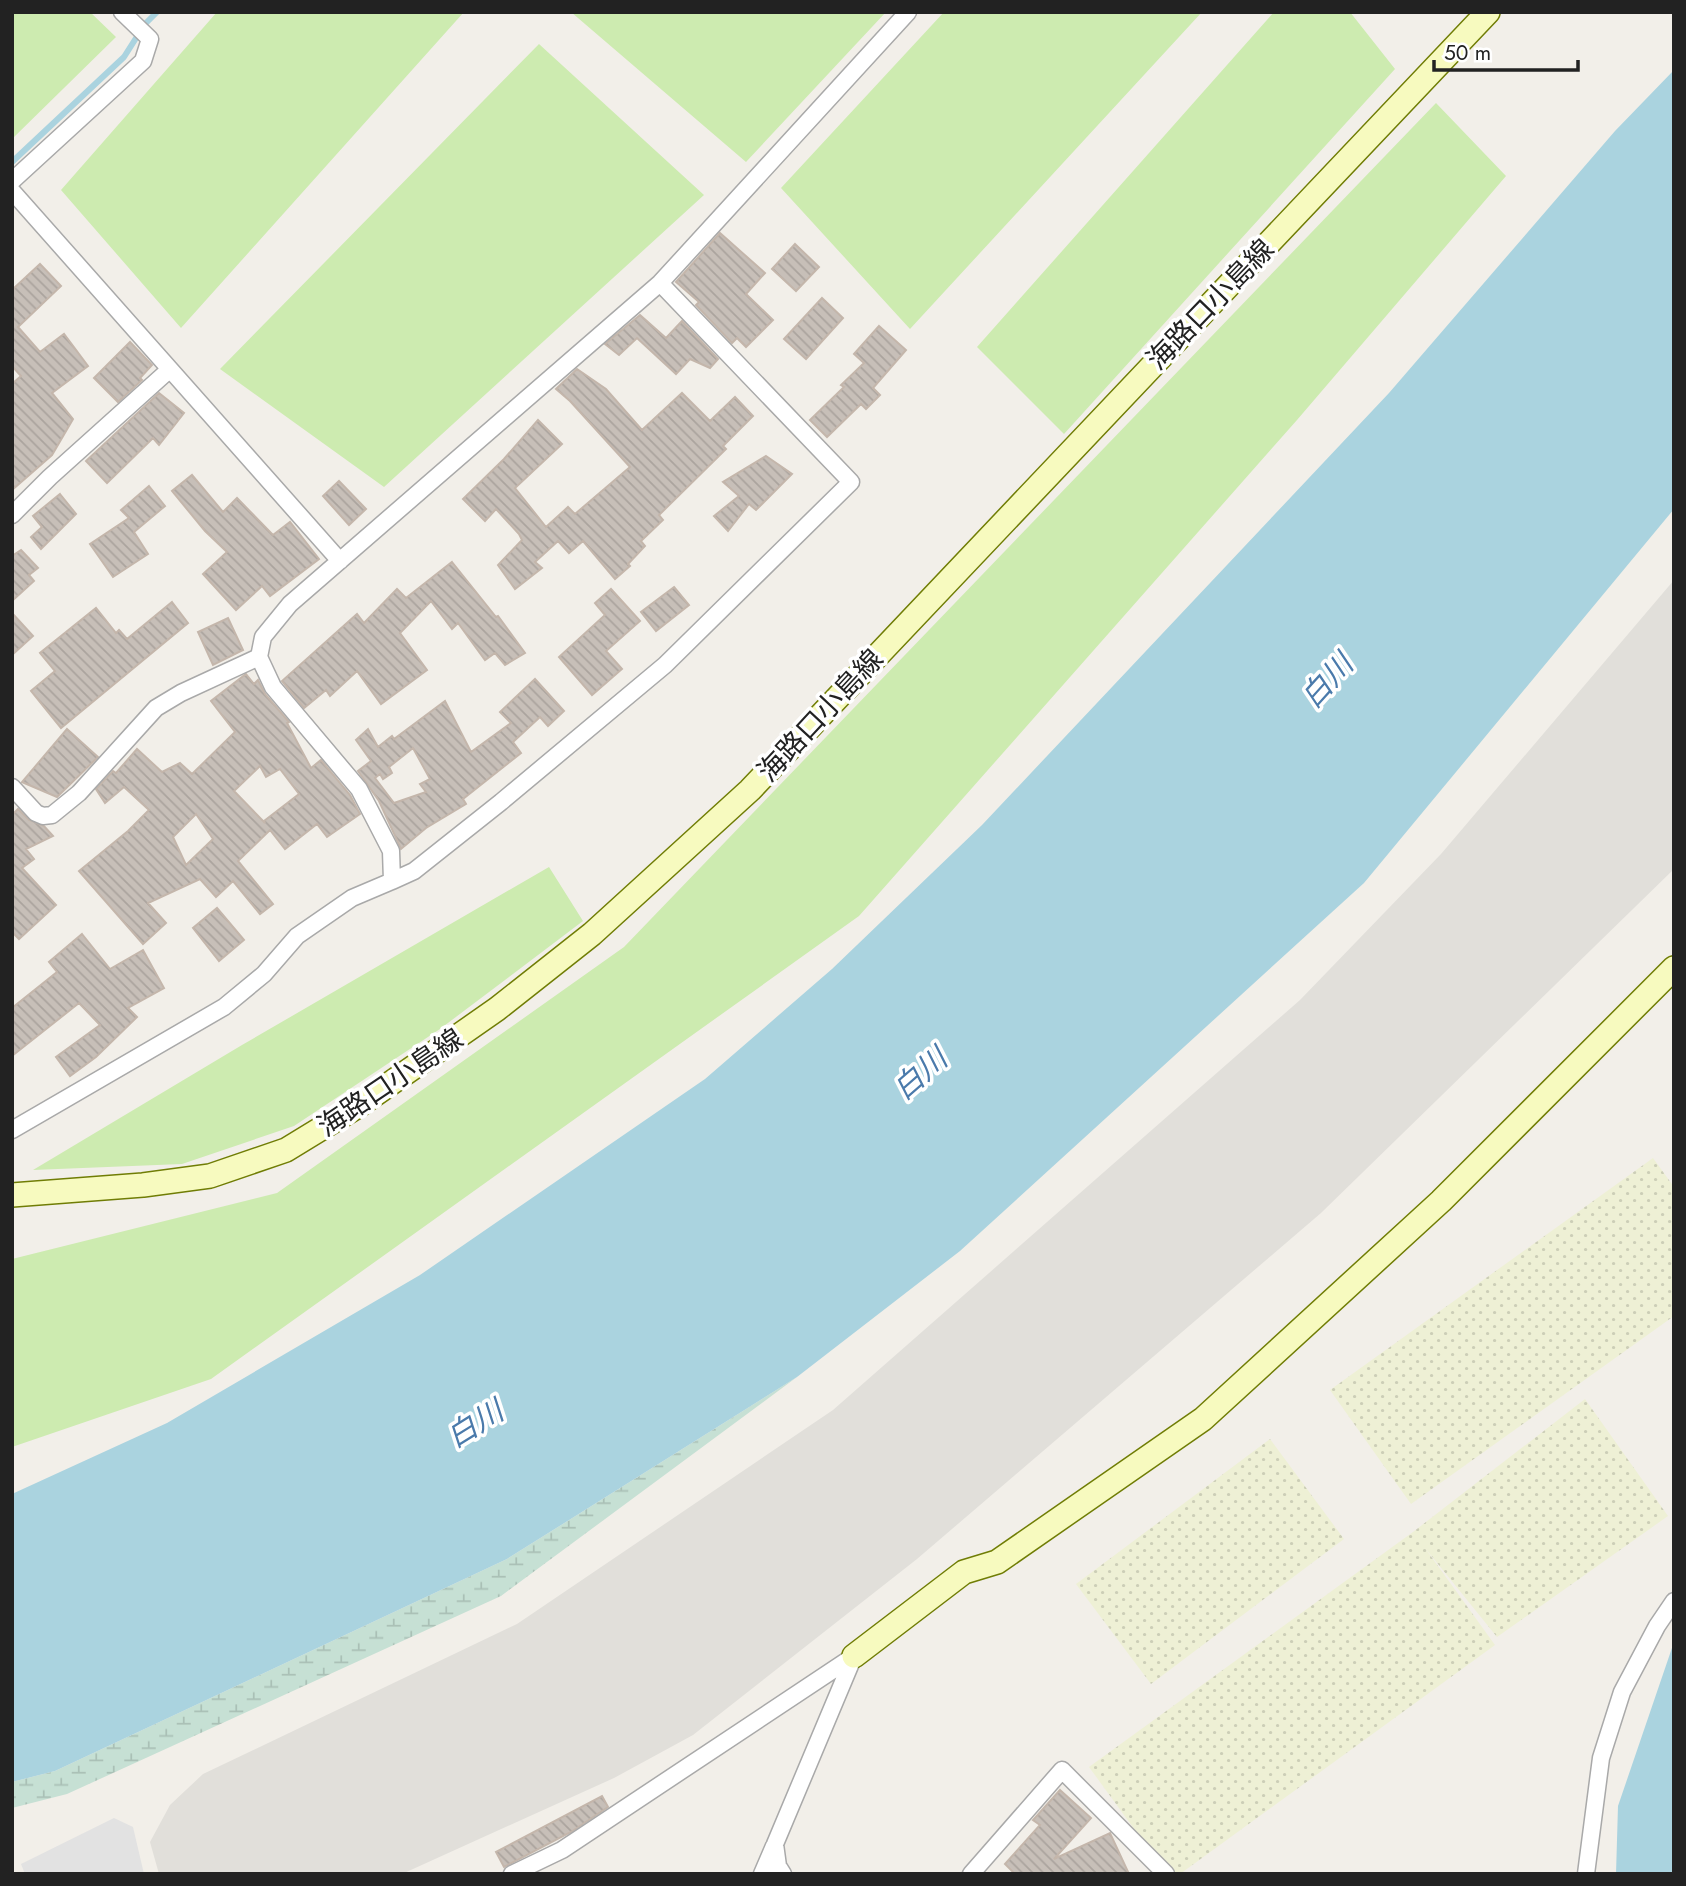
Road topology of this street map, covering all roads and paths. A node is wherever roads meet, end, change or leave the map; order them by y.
1 (122, 12) edge
2 (908, 12) edge
3 (1489, 12) edge
4 (12, 181) edge
5 (12, 191) edge
6 (660, 283) junction
7 (169, 370) junction
8 (12, 515) edge
9 (340, 561) junction
10 (259, 657) junction
11 (12, 787) edge
12 (392, 881) junction
13 (1674, 968) edge
14 (12, 1130) edge
15 (12, 1195) edge
16 (1674, 1601) edge
17 (855, 1656) junction
18 (775, 1844) junction
19 (1582, 1872) edge
20 (512, 1874) edge
21 (762, 1874) edge
22 (783, 1874) edge
23 (971, 1874) edge
24 (1166, 1874) edge

1 - 4 street
2 - 6 street
3 - 15 main road, 海路口小島線
5 - 7 street
6 - 9 street
6 - 12 street
7 - 8 street
7 - 9 street
9 - 10 street
10 - 11 street
10 - 12 street
12 - 14 street
13 - 17 main road
16 - 19 street
17 - 18 street
17 - 20 street
18 - 21 street
18 - 22 street
23 - 24 street

